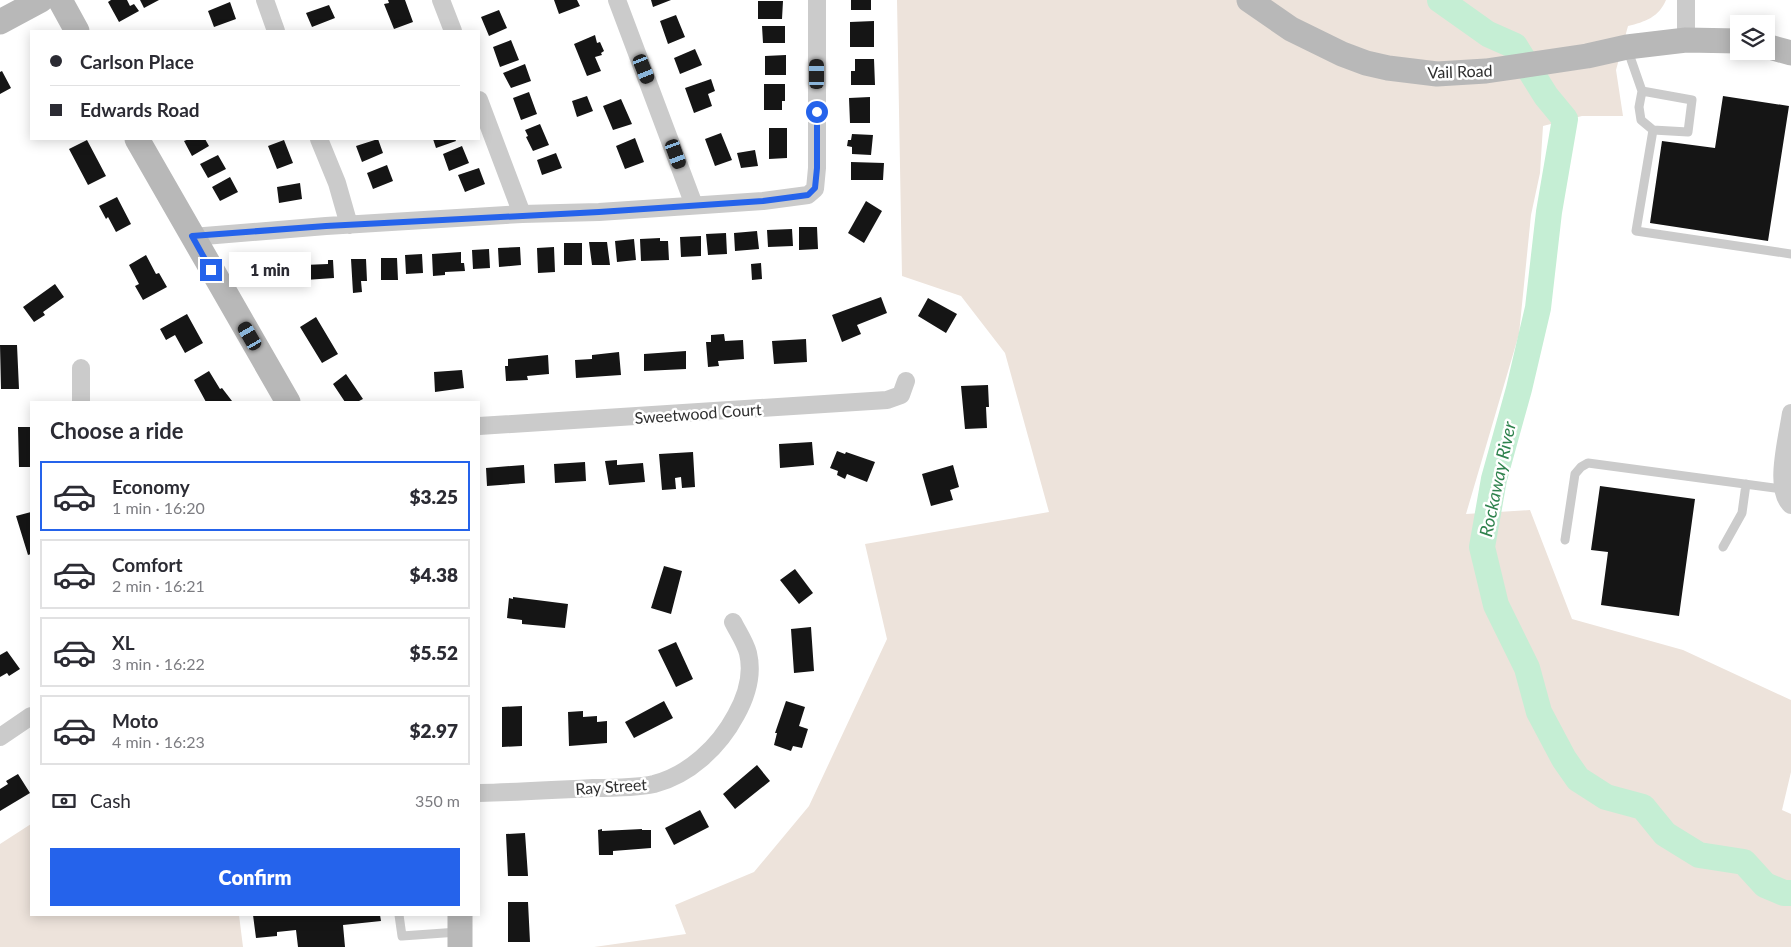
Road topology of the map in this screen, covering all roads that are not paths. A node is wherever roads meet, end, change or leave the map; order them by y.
1 (41, 0) edge
2 (60, 0) edge
3 (265, 0) edge
4 (441, 0) edge
5 (617, 0) edge
6 (817, 0) edge
7 (1249, 0) edge
8 (1686, 0) edge
9 (0, 22) edge
10 (76, 30) edge
11 (276, 30) edge
12 (453, 30) edge
13 (1686, 40) junction
14 (1730, 41) edge
15 (1626, 47) junction
16 (1775, 48) edge
17 (1791, 52) edge
18 (1642, 91) junction
19 (480, 103) edge
20 (1653, 130) junction
21 (138, 140) edge
22 (319, 140) edge
23 (694, 205) junction
24 (522, 214) junction
25 (349, 225) junction
26 (192, 236) junction
27 (1791, 254) edge
28 (81, 368) dead end
29 (906, 381) dead end
30 (81, 401) edge
31 (287, 401) edge
32 (1791, 413) edge
33 (480, 426) edge
34 (1746, 484) junction
35 (1782, 489) junction
36 (1791, 505) edge
37 (1565, 540) dead end
38 (1723, 547) dead end
39 (733, 622) dead end
40 (30, 717) edge
41 (0, 737) edge
42 (480, 793) edge
43 (399, 916) edge
44 (460, 931) edge

1 - 9 street
2 - 10 street
3 - 11 street
4 - 12 street
5 - 23 street
6 - 23 street
7 - 15 street, Vail Road
8 - 13 street
13 - 14 street, Vail Road
13 - 15 street, Vail Road
15 - 18 lane
16 - 17 street
18 - 20 lane
18 - 20 lane
19 - 24 street
20 - 27 lane
21 - 26 street
22 - 25 street
23 - 24 street
24 - 25 street
25 - 26 street
26 - 31 street
28 - 30 street
29 - 33 street, Sweetwood Court
32 - 35 street
34 - 35 lane
34 - 37 lane
34 - 38 lane
35 - 36 street
39 - 42 street, Ray Street
40 - 41 street
43 - 44 lane

